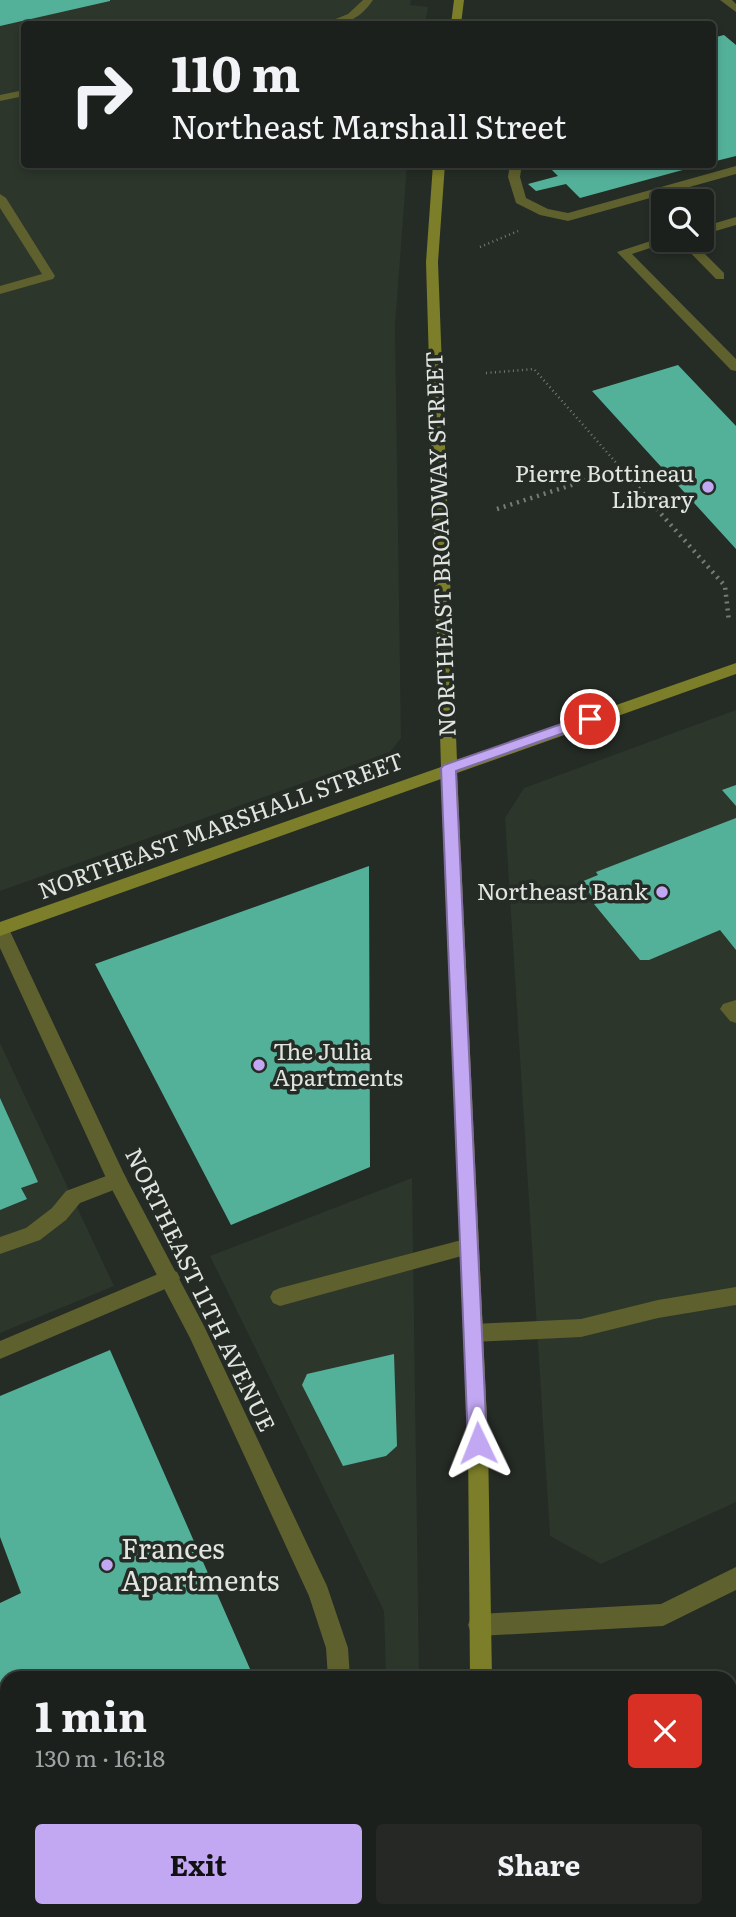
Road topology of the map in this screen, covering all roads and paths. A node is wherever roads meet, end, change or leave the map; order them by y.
1 (368, 0) edge
2 (459, 0) edge
3 (725, 0) edge
4 (736, 9) edge
5 (342, 21) edge
6 (456, 21) edge
7 (21, 94) edge
8 (0, 98) edge
9 (439, 168) edge
10 (515, 168) edge
11 (736, 170) edge
12 (0, 198) edge
13 (736, 222) edge
14 (714, 228) edge
15 (651, 245) edge
16 (696, 252) edge
17 (720, 276) dead end
18 (0, 290) edge
19 (736, 367) edge
20 (486, 373) dead end
21 (621, 468) junction
22 (497, 509) dead end
23 (729, 622) dead end
24 (736, 668) edge
25 (449, 768) junction
26 (0, 929) edge
27 (736, 1007) edge
28 (736, 1016) edge
29 (117, 1180) junction
30 (0, 1245) edge
31 (469, 1246) junction
32 (170, 1278) junction
33 (736, 1296) edge
34 (280, 1297) dead end
35 (473, 1333) junction
36 (0, 1350) edge
37 (736, 1578) edge
38 (479, 1625) junction
39 (339, 1671) edge
40 (481, 1671) edge

1 - 5 street
2 - 6 main road
3 - 4 street
7 - 8 street
9 - 25 main road, NORTHEAST BROADWAY STREET
10 - 11 street
12 - 18 street
13 - 14 street
15 - 19 street
16 - 17 street
20 - 21 path
21 - 22 path
21 - 23 path
24 - 25 main road, NORTHEAST MARSHALL STREET
25 - 26 main road, NORTHEAST MARSHALL STREET
25 - 31 main road, NORTHEAST BROADWAY STREET
26 - 29 street, NORTHEAST 11TH AVENUE
27 - 28 street
29 - 30 street
29 - 32 street, NORTHEAST 11TH AVENUE
31 - 34 street
31 - 35 main road, NORTHEAST BROADWAY STREET
32 - 36 street
32 - 39 street, NORTHEAST 11TH AVENUE
33 - 35 street
35 - 38 main road, NORTHEAST BROADWAY STREET
37 - 38 street
38 - 40 main road, NORTHEAST BROADWAY STREET

